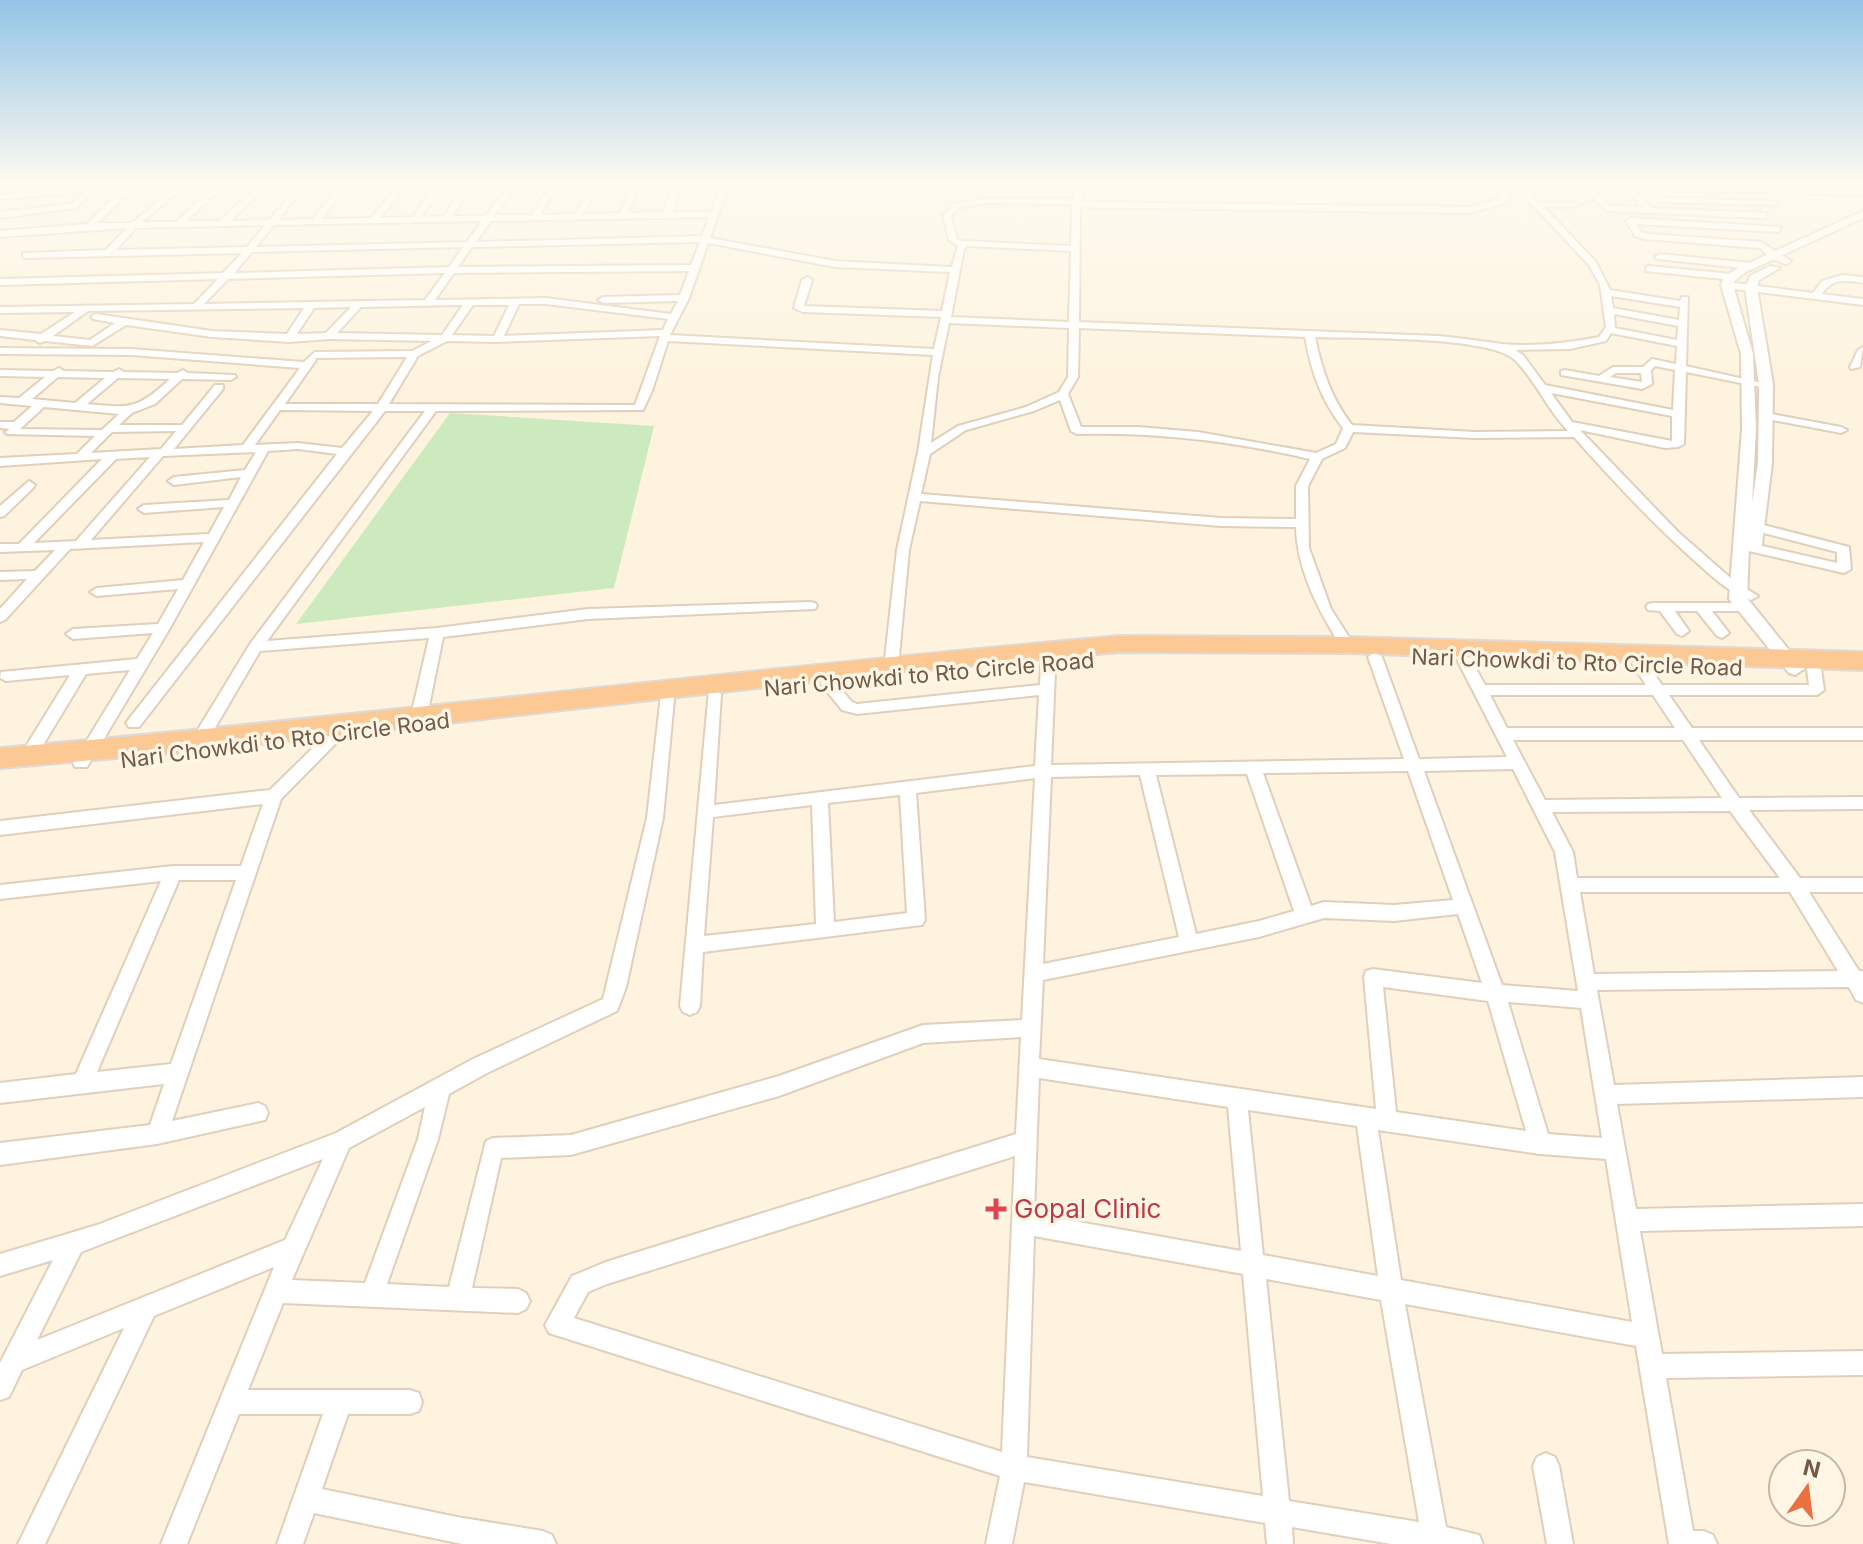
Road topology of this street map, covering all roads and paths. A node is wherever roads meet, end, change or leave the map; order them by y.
1 (80, 253) edge
2 (245, 253) edge
3 (462, 253) edge
4 (699, 253) edge
5 (777, 253) edge
6 (961, 253) edge
7 (1074, 253) edge
8 (1583, 253) edge
9 (1772, 253) edge
10 (1791, 253) edge
11 (1794, 253) edge
12 (26, 255) dead end
13 (1660, 257) dead end
14 (1780, 259) junction
15 (1752, 266) junction
16 (694, 268) junction
17 (1649, 269) dead end
18 (450, 270) junction
19 (956, 270) junction
20 (225, 277) junction
21 (807, 280) dead end
22 (1863, 280) edge
23 (1729, 281) junction
24 (0, 282) edge
25 (1751, 288) junction
26 (1606, 292) junction
27 (1812, 295) junction
28 (684, 298) junction
29 (516, 301) junction
30 (546, 301) junction
31 (470, 302) junction
32 (1863, 302) edge
33 (428, 303) junction
34 (358, 305) junction
35 (310, 306) junction
36 (195, 308) junction
37 (0, 310) edge
38 (30, 310) junction
39 (1609, 310) junction
40 (82, 312) junction
41 (675, 317) junction
42 (948, 317) junction
43 (124, 322) junction
44 (1684, 324) junction
45 (1074, 325) junction
46 (168, 328) junction
47 (1609, 330) junction
48 (0, 331) edge
49 (1309, 334) junction
50 (223, 335) junction
51 (159, 336) dead end
52 (329, 336) junction
53 (665, 336) junction
54 (44, 337) junction
55 (445, 338) junction
56 (273, 339) junction
57 (289, 339) junction
58 (497, 339) junction
59 (92, 343) junction
60 (1683, 344) junction
61 (1503, 347) junction
62 (145, 348) junction
63 (1863, 350) edge
64 (0, 351) edge
65 (23, 352) junction
66 (80, 352) junction
67 (939, 352) junction
68 (414, 354) junction
69 (315, 355) junction
70 (196, 356) junction
71 (244, 360) junction
72 (306, 365) junction
73 (1855, 367) dead end
74 (1681, 368) junction
75 (0, 372) edge
76 (57, 373) junction
77 (1565, 373) dead end
78 (115, 375) junction
79 (180, 376) junction
80 (231, 377) dead end
81 (1748, 381) junction
82 (1766, 385) junction
83 (219, 387) dead end
84 (1542, 388) junction
85 (1063, 394) junction
86 (0, 400) edge
87 (23, 401) junction
88 (43, 402) junction
89 (79, 405) junction
90 (276, 407) junction
91 (382, 407) junction
92 (433, 407) junction
93 (128, 411) junction
94 (1678, 414) junction
95 (1766, 416) junction
96 (1568, 424) junction
97 (9, 428) edge
98 (183, 428) junction
99 (1349, 428) junction
100 (1841, 430) dead end
101 (106, 431) junction
102 (1577, 434) junction
103 (0, 442) edge
104 (264, 447) junction
105 (247, 448) junction
106 (345, 452) junction
107 (924, 452) junction
108 (161, 454) junction
109 (112, 456) junction
110 (80, 457) junction
111 (1317, 457) junction
112 (0, 462) edge
113 (249, 473) junction
114 (1746, 473) junction
115 (1764, 477) junction
116 (174, 481) dead end
117 (29, 485) dead end
118 (0, 494) edge
119 (19, 495) junction
120 (913, 497) junction
121 (232, 503) junction
122 (144, 509) dead end
123 (0, 513) edge
124 (1304, 523) junction
125 (1756, 527) junction
126 (213, 538) junction
127 (73, 545) junction
128 (1747, 547) junction
129 (0, 548) edge
130 (22, 548) junction
131 (39, 575) junction
132 (0, 576) edge
133 (188, 584) junction
134 (97, 592) dead end
135 (1745, 598) junction
136 (810, 606) dead end
137 (1701, 607) junction
138 (2, 614) edge
139 (163, 628) junction
140 (1682, 631) dead end
141 (437, 633) junction
142 (1722, 633) dead end
143 (73, 634) dead end
144 (1347, 645) junction
145 (255, 647) junction
146 (1462, 653) junction
147 (1050, 656) junction
148 (1375, 657) junction
149 (1637, 658) junction
150 (1863, 661) edge
151 (140, 664) junction
152 (1804, 668) junction
153 (81, 670) junction
154 (891, 670) junction
155 (1863, 671) edge
156 (6, 676) dead end
157 (827, 683) junction
158 (1049, 689) junction
159 (1481, 690) junction
160 (1659, 691) junction
161 (714, 694) junction
162 (666, 699) junction
163 (419, 716) junction
164 (134, 723) dead end
165 (1687, 733) junction
166 (1504, 734) junction
167 (1863, 734) edge
168 (332, 738) junction
169 (199, 741) junction
170 (28, 756) junction
171 (85, 757) junction
172 (0, 758) edge
173 (1518, 763) junction
174 (1413, 766) junction
175 (1253, 768) junction
176 (1146, 769) junction
177 (0, 770) edge
178 (1044, 771) junction
179 (908, 787) junction
180 (274, 796) junction
181 (820, 798) junction
182 (1734, 803) junction
183 (1863, 803) edge
184 (1541, 806) junction
185 (705, 812) junction
186 (0, 828) edge
187 (173, 873) junction
188 (247, 873) junction
189 (1570, 885) junction
190 (1795, 885) junction
191 (1863, 885) edge
192 (0, 892) edge
193 (1464, 906) junction
194 (1305, 916) junction
195 (825, 930) junction
196 (1189, 942) junction
197 (695, 945) junction
198 (1033, 974) junction
199 (1860, 984) edge
200 (1589, 991) junction
201 (1495, 993) junction
202 (690, 1006) dead end
203 (1030, 1028) junction
204 (1029, 1067) junction
205 (179, 1073) junction
206 (82, 1083) junction
207 (1863, 1087) edge
208 (440, 1088) junction
209 (0, 1093) edge
210 (1605, 1095) junction
211 (1237, 1098) junction
212 (258, 1113) dead end
213 (1376, 1120) junction
214 (157, 1134) junction
215 (342, 1141) junction
216 (1025, 1142) junction
217 (1540, 1144) junction
218 (1614, 1149) junction
219 (0, 1154) edge
220 (1863, 1215) edge
221 (1626, 1220) junction
222 (1022, 1223) junction
223 (74, 1243) junction
224 (293, 1248) junction
225 (0, 1265) edge
226 (1252, 1265) junction
227 (1391, 1290) junction
228 (276, 1291) junction
229 (372, 1295) junction
230 (458, 1299) junction
231 (518, 1301) dead end
232 (146, 1308) junction
233 (1645, 1336) junction
234 (14, 1361) junction
235 (1863, 1363) edge
236 (1650, 1366) junction
237 (0, 1388) edge
238 (232, 1402) junction
239 (340, 1402) junction
240 (410, 1402) dead end
241 (1546, 1466) dead end
242 (1014, 1468) junction
243 (306, 1498) junction
244 (1278, 1512) junction
245 (454, 1537) edge
246 (1436, 1541) edge
247 (31, 1544) edge
248 (174, 1544) edge
249 (290, 1544) edge
250 (543, 1544) edge
251 (999, 1544) edge
252 (1280, 1544) edge
253 (1470, 1544) edge
254 (1560, 1544) edge
255 (1682, 1544) edge
256 (1704, 1544) edge

1 - 12 street
2 - 20 street
3 - 18 street
4 - 16 street
5 - 19 street
6 - 19 street
7 - 45 street
8 - 26 street
9 - 14 street
10 - 14 street
11 - 14 street
13 - 15 street
14 - 15 street
14 - 25 street
15 - 23 street
16 - 18 street
16 - 28 street
17 - 23 street
18 - 20 street
18 - 33 street
19 - 42 street
20 - 24 street
20 - 36 street
21 - 42 street
22 - 27 street
23 - 25 street
23 - 81 street
25 - 27 street
25 - 82 street
26 - 39 street
26 - 44 street
27 - 32 street
28 - 30 street
28 - 41 street
29 - 30 street
29 - 31 street
29 - 58 street
30 - 41 street
31 - 33 street
31 - 55 street
33 - 34 street
34 - 35 street
34 - 52 street
35 - 36 street
35 - 57 street
36 - 40 street
37 - 38 street
38 - 40 street
38 - 48 street
39 - 44 street
39 - 47 street
40 - 43 street
40 - 54 street
41 - 53 street
42 - 45 street
42 - 67 street
43 - 46 street
43 - 59 street
44 - 60 street
45 - 49 street
45 - 85 street
46 - 50 street
46 - 51 street
47 - 60 street
47 - 61 street
48 - 54 street
49 - 61 street
49 - 99 street
50 - 56 street
50 - 70 street
52 - 55 street
52 - 57 street
52 - 69 street
53 - 58 street
53 - 67 street
53 - 92 street
54 - 59 street
54 - 65 street
55 - 58 street
55 - 68 street
56 - 57 street
56 - 71 street
59 - 66 street
60 - 74 street
61 - 84 street
62 - 66 street
62 - 70 street
62 - 78 street
63 - 73 street
64 - 65 street
65 - 66 street
65 - 75 street
66 - 76 street
67 - 107 street
68 - 69 street
68 - 91 street
69 - 72 street
70 - 71 street
70 - 79 street
71 - 72 street
72 - 90 street
74 - 77 street
74 - 81 street
74 - 94 street
75 - 76 street
76 - 78 street
76 - 87 street
78 - 79 street
78 - 89 street
79 - 80 street
79 - 93 street
81 - 82 street
81 - 114 street
82 - 95 street
83 - 98 street
84 - 94 street
84 - 96 street
85 - 107 street
85 - 111 street
86 - 87 street
87 - 88 street
88 - 89 street
88 - 97 street
89 - 93 street
90 - 91 street
90 - 105 street
91 - 92 street
91 - 106 street
92 - 145 street
93 - 101 street
94 - 96 street
95 - 100 street
95 - 115 street
96 - 102 street
97 - 101 street
97 - 103 street
98 - 101 street
98 - 108 street
99 - 102 street
99 - 111 street
101 - 110 street
102 - 135 street
104 - 105 street
104 - 106 street
104 - 113 street
105 - 108 street
106 - 164 street
107 - 120 street
108 - 109 street
108 - 127 street
109 - 110 street
109 - 130 street
110 - 112 street
111 - 124 street
113 - 116 street
113 - 121 street
114 - 115 street
114 - 128 street
115 - 125 street
117 - 119 street
118 - 119 street
119 - 123 street
120 - 124 street
120 - 154 street
121 - 122 street
121 - 126 street
124 - 144 street
125 - 128 street
125 - 128 street
126 - 127 street
126 - 133 street
127 - 130 street
127 - 131 street
128 - 135 street
129 - 130 street
131 - 132 street
131 - 138 street
133 - 134 street
133 - 139 street
135 - 137 street
135 - 152 street
136 - 141 street
137 - 140 street
137 - 142 street
139 - 143 street
139 - 151 street
141 - 145 street
141 - 163 street
144 - 146 highway
144 - 147 highway
145 - 169 street
146 - 148 highway, Nari Chowkdi to Rto Circle Road
146 - 149 highway, Nari Chowkdi to Rto Circle Road
146 - 159 street
147 - 148 highway, Nari Chowkdi to Rto Circle Road
147 - 154 highway, Nari Chowkdi to Rto Circle Road
147 - 158 street
148 - 174 street
149 - 152 highway, Nari Chowkdi to Rto Circle Road
149 - 160 street
150 - 152 highway
151 - 153 street
151 - 171 street
152 - 155 highway, Nari Chowkdi to Rto Circle Road
152 - 160 street
153 - 156 street
153 - 170 street
154 - 157 highway, Nari Chowkdi to Rto Circle Road
154 - 163 highway
157 - 158 street
157 - 161 highway, Nari Chowkdi to Rto Circle Road
158 - 178 street
159 - 160 street
159 - 166 street
160 - 165 street
161 - 162 highway, Nari Chowkdi to Rto Circle Road
161 - 185 street
162 - 168 highway, Nari Chowkdi to Rto Circle Road
162 - 208 street
163 - 169 highway
165 - 166 street
165 - 167 street
165 - 182 street
166 - 173 street
168 - 171 highway, Nari Chowkdi to Rto Circle Road
168 - 180 street
169 - 171 highway
170 - 171 highway
170 - 172 highway
171 - 177 highway, Nari Chowkdi to Rto Circle Road
173 - 174 street
173 - 184 street
174 - 175 street
174 - 193 street
175 - 176 street
175 - 194 street
176 - 178 street
176 - 196 street
178 - 179 street
178 - 198 street
179 - 181 street
179 - 195 street
180 - 186 street
180 - 188 street
181 - 185 street
181 - 195 street
182 - 183 street
182 - 184 street
182 - 190 street
184 - 189 street
185 - 197 street
187 - 188 street
187 - 192 street
187 - 206 street
188 - 205 street
189 - 190 street
189 - 200 street
190 - 191 street
190 - 199 street
193 - 194 street
193 - 201 street
194 - 196 street
195 - 197 street
196 - 198 street
197 - 202 street
198 - 203 street
199 - 200 street
200 - 201 street
200 - 210 street
201 - 213 street
201 - 217 street
203 - 204 street
203 - 230 street
204 - 211 street
204 - 216 street
205 - 206 street
205 - 214 street
206 - 209 street
207 - 210 street
208 - 215 street
208 - 229 street
210 - 218 street
211 - 213 street
211 - 226 street
212 - 214 street
213 - 217 street
213 - 227 street
214 - 219 street
215 - 223 street
215 - 224 street
216 - 222 street
216 - 242 street
217 - 218 street
218 - 221 street
220 - 221 street
221 - 233 street
222 - 226 street
222 - 242 street
223 - 225 street
223 - 234 street
224 - 228 street
224 - 232 street
226 - 227 street
226 - 244 street
227 - 233 street
227 - 246 street
228 - 229 street
228 - 238 street
229 - 230 street
230 - 231 street
232 - 234 street
232 - 247 street
233 - 236 street
234 - 237 street
235 - 236 street
236 - 255 street
238 - 239 street
238 - 248 street
239 - 240 street
239 - 243 street
241 - 254 street
242 - 244 street
242 - 251 street
243 - 245 street
243 - 249 street
244 - 246 street
244 - 252 street
245 - 250 street
246 - 253 street
255 - 256 street

